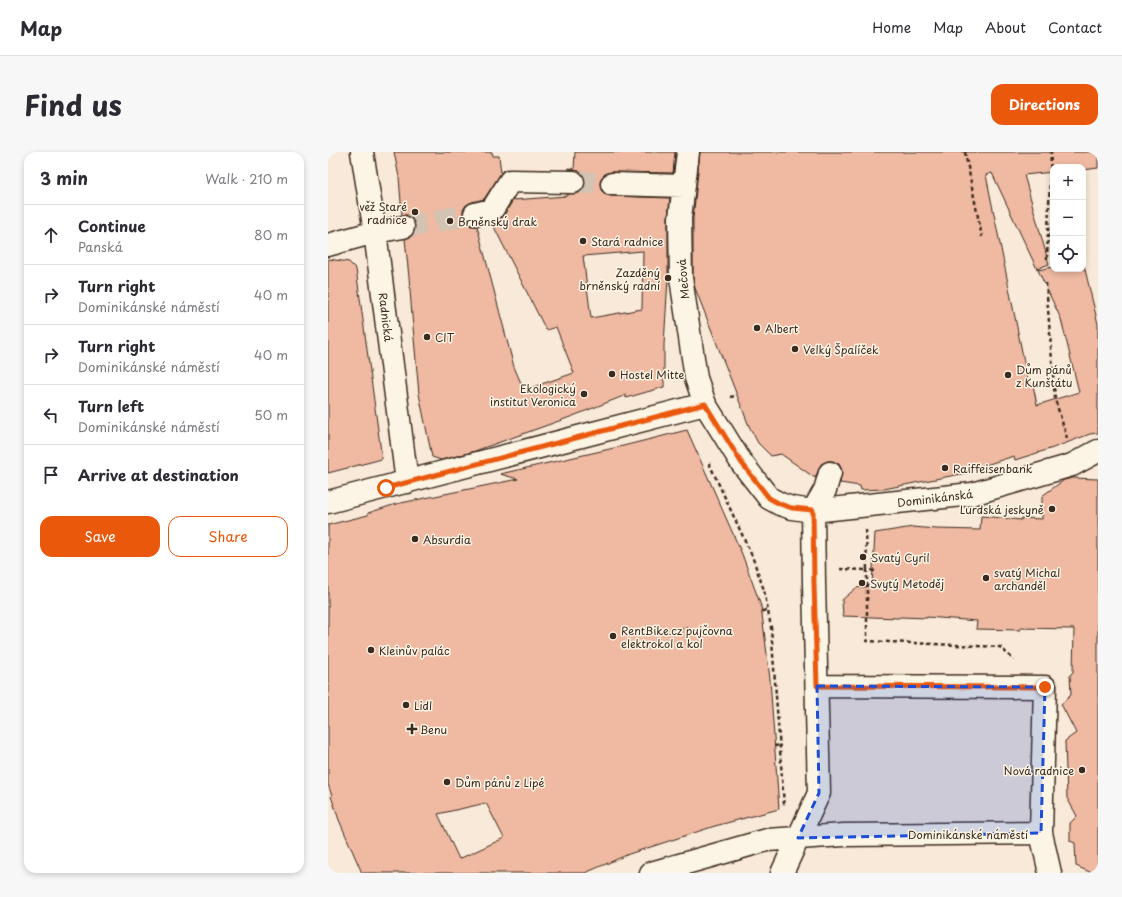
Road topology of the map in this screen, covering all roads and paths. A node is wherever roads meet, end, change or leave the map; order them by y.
1 (362, 152) edge
2 (688, 152) edge
3 (965, 152) edge
4 (1051, 152) edge
5 (573, 182) tunnel mouth
6 (612, 184) tunnel mouth
7 (684, 186) junction
8 (475, 214) tunnel mouth
9 (404, 227) tunnel mouth
10 (376, 232) junction
11 (982, 237) dead end
12 (328, 244) edge
13 (1047, 259) dead end
14 (1046, 283) dead end
15 (705, 404) junction
16 (1068, 442) dead end
17 (1098, 451) edge
18 (707, 459) dead end
19 (830, 473) dead end
20 (407, 482) junction
21 (328, 502) edge
22 (813, 510) junction
23 (867, 543) dead end
24 (835, 568) dead end
25 (867, 570) junction
26 (875, 571) dead end
27 (768, 610) junction
28 (762, 611) dead end
29 (688, 628) dead end
30 (658, 633) dead end
31 (1016, 661) dead end
32 (817, 686) junction
33 (781, 745) junction
34 (774, 746) dead end
35 (1041, 834) junction
36 (798, 838) junction
37 (773, 840) junction
38 (651, 873) edge
39 (782, 873) edge
40 (1050, 873) edge

1 - 10 street, Radnická
2 - 7 street, Mečová
3 - 11 path
4 - 13 path
5 - 8 street
6 - 7 street
7 - 15 street, Mečová
9 - 10 street
10 - 12 street
10 - 20 street, Radnická
14 - 16 path
15 - 20 street
15 - 22 street
17 - 22 street, Dominikánská
18 - 27 path
19 - 22 street
20 - 21 street
22 - 32 street
23 - 25 path
24 - 25 path
25 - 26 path
25 - 31 path
27 - 28 path
27 - 33 path
29 - 30 path
32 - 35 street, Dominikánské náměstí
32 - 36 street
33 - 34 path
33 - 37 path
35 - 36 street, Dominikánské náměstí
35 - 40 street
36 - 37 street, Dominikánské náměstí
36 - 39 street
37 - 38 street, Dominikánské náměstí

